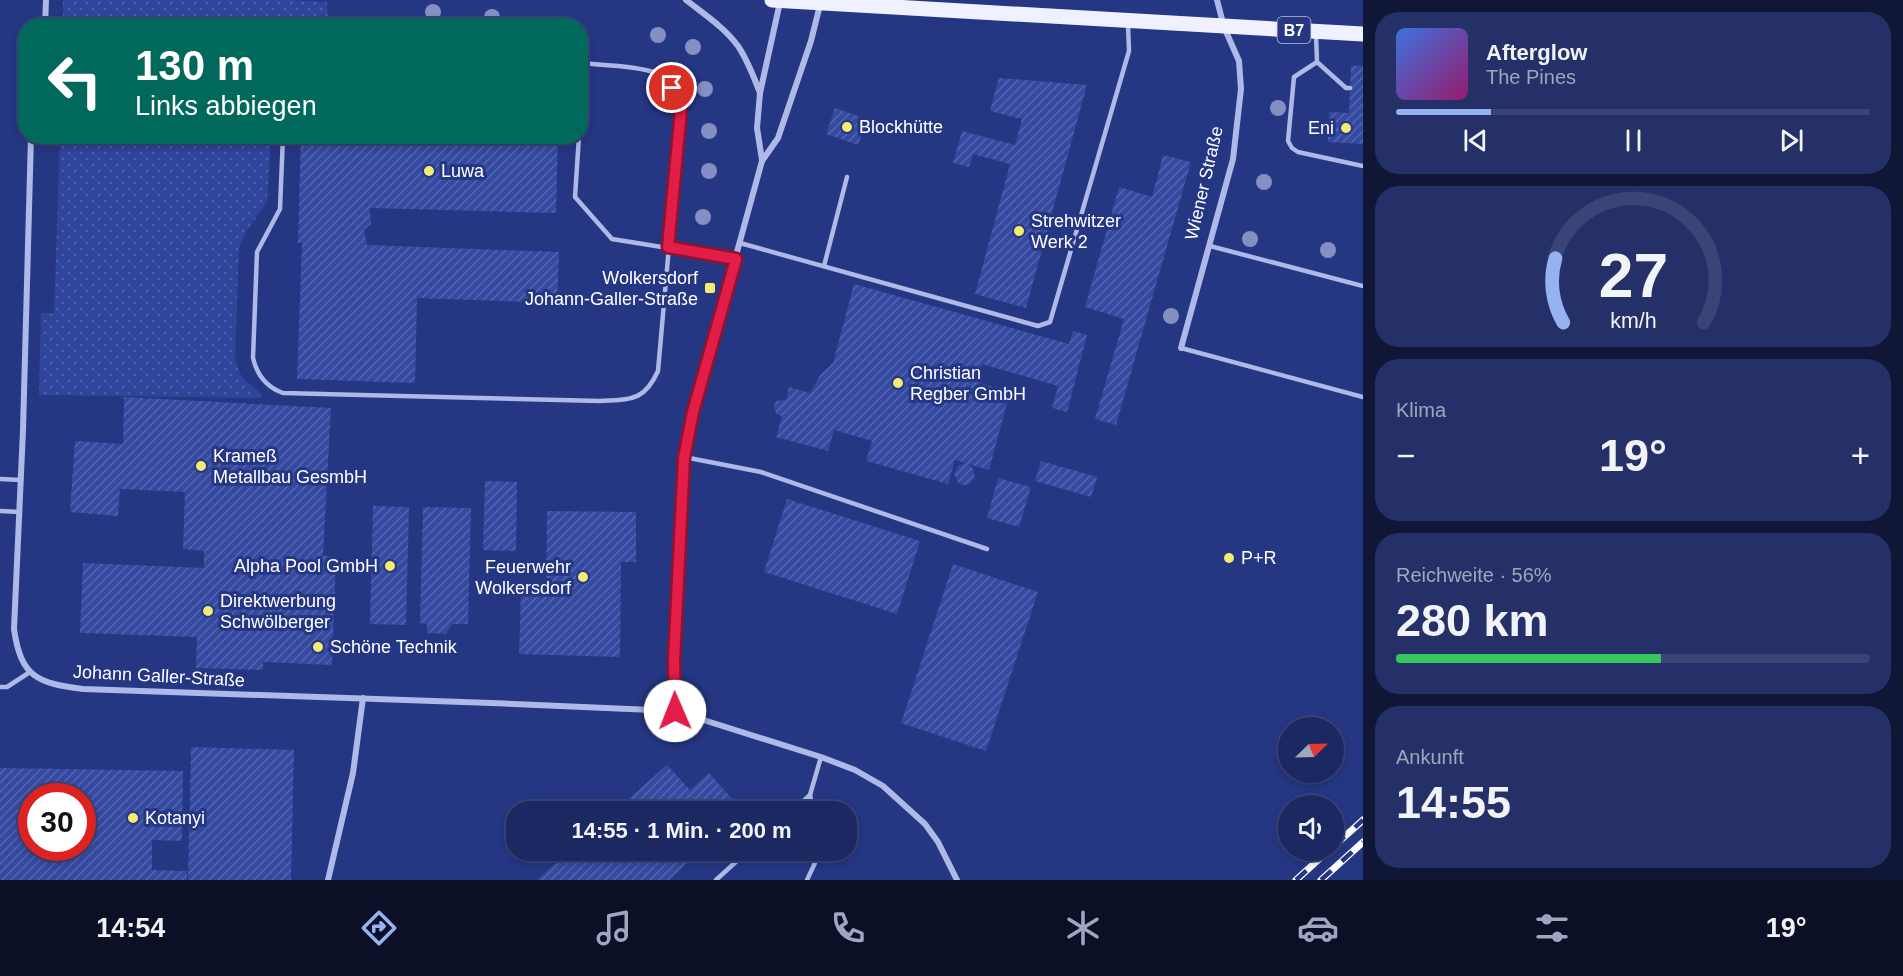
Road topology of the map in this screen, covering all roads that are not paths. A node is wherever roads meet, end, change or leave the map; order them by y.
1 (46, 0) edge
2 (686, 0) edge
3 (772, 0) edge
4 (1217, 0) edge
5 (780, 1) edge
6 (821, 2) junction
7 (45, 18) edge
8 (1128, 21) junction
9 (1224, 27) junction
10 (1316, 31) junction
11 (1363, 34) edge
12 (1317, 62) junction
13 (588, 64) edge
14 (1350, 88) dead end
15 (760, 93) junction
16 (31, 144) edge
17 (283, 144) edge
18 (578, 144) edge
19 (762, 161) junction
20 (1363, 166) edge
21 (847, 177) dead end
22 (740, 243) junction
23 (1210, 246) junction
24 (668, 247) junction
25 (736, 259) junction
26 (824, 266) junction
27 (1363, 286) edge
28 (1181, 348) joint
29 (1363, 397) edge
30 (684, 458) junction
31 (0, 479) edge
32 (21, 480) junction
33 (0, 511) edge
34 (20, 512) junction
35 (987, 549) dead end
36 (30, 672) junction
37 (0, 687) edge
38 (363, 698) junction
39 (675, 711) junction
40 (821, 758) junction
41 (810, 795) junction
42 (804, 801) edge
43 (811, 801) edge
44 (737, 861) edge
45 (816, 861) edge
46 (328, 880) edge
47 (716, 880) edge
48 (807, 880) edge
49 (957, 880) edge

1 - 7 street
2 - 15 street
3 - 5 main road, B7
4 - 9 street, Wiener Straße
5 - 6 main road, B7
5 - 15 street
6 - 8 main road, B7
6 - 19 street
8 - 9 main road, B7
8 - 26 lane
9 - 10 main road, B7
9 - 23 street, Wiener Straße
10 - 11 main road, B7
10 - 12 lane
12 - 14 lane
12 - 20 lane
13 - 24 lane
15 - 19 street
16 - 32 street
17 - 24 lane
18 - 24 lane
19 - 22 street
21 - 26 lane
22 - 25 street
22 - 26 lane
23 - 27 lane
23 - 28 street, Wiener Straße
24 - 25 lane
25 - 30 street
28 - 29 lane
30 - 35 lane
30 - 39 street
31 - 32 lane
32 - 34 street
33 - 34 lane
34 - 36 street
36 - 37 lane
36 - 38 street, Johann Galler-Straße
38 - 39 street, Johann Galler-Straße
38 - 46 street
39 - 40 street, Johann Galler-Straße
40 - 41 lane
40 - 49 street, Johann Galler-Straße
41 - 42 lane
41 - 43 lane
44 - 47 lane
45 - 48 lane

